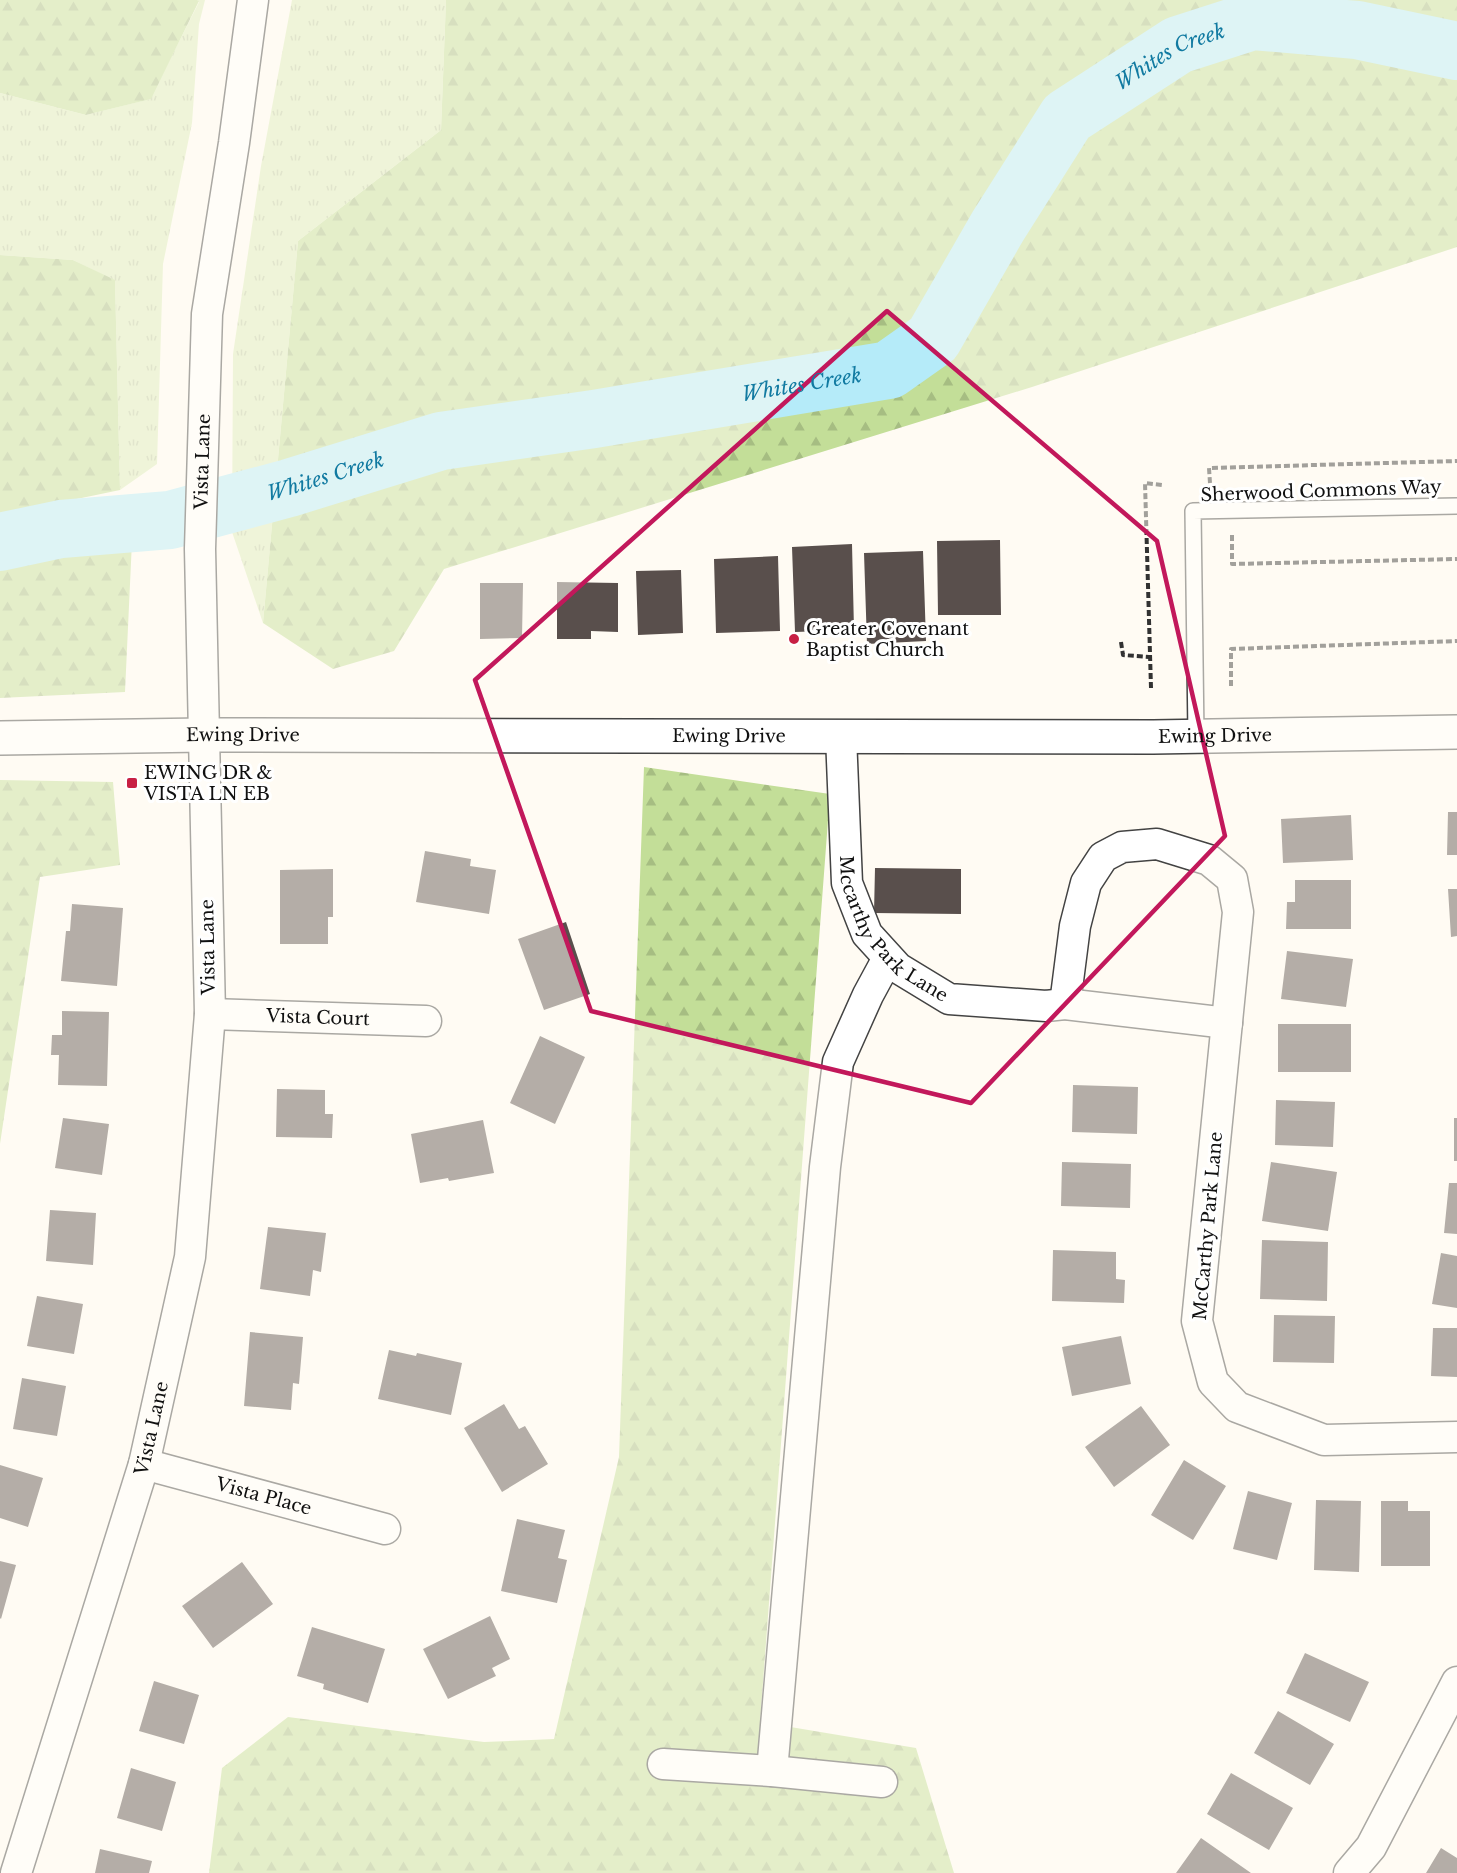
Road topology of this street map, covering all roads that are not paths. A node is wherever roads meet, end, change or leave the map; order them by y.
1 (253, 0) edge
2 (1457, 506) edge
3 (1457, 732) edge
4 (204, 735) junction
5 (841, 736) junction
6 (1196, 736) junction
7 (0, 738) edge
8 (888, 958) junction
9 (1065, 1004) junction
10 (210, 1014) junction
11 (426, 1021) dead end
12 (1227, 1023) junction
13 (1457, 1437) edge
14 (144, 1464) junction
15 (386, 1528) dead end
16 (1457, 1682) edge
17 (663, 1764) dead end
18 (772, 1771) junction
19 (882, 1782) dead end
20 (16, 1873) edge
21 (1349, 1873) edge

1 - 4 street, Vista Lane
2 - 6 lane, Sherwood Commons Way
3 - 6 street, Ewing Drive
4 - 5 street, Ewing Drive
4 - 7 street, Ewing Drive
4 - 10 street, Vista Lane
5 - 6 street, Ewing Drive
5 - 8 street, Mccarthy Park Lane
8 - 9 street, Mccarthy Park Lane
8 - 18 street
9 - 12 street, Mccarthy Park Lane
9 - 12 street
10 - 11 street, Vista Court
10 - 14 street, Vista Lane
12 - 13 street, McCarthy Park Lane
14 - 15 street, Vista Place
14 - 20 street, Vista Lane
16 - 21 street
17 - 18 street
18 - 19 street

